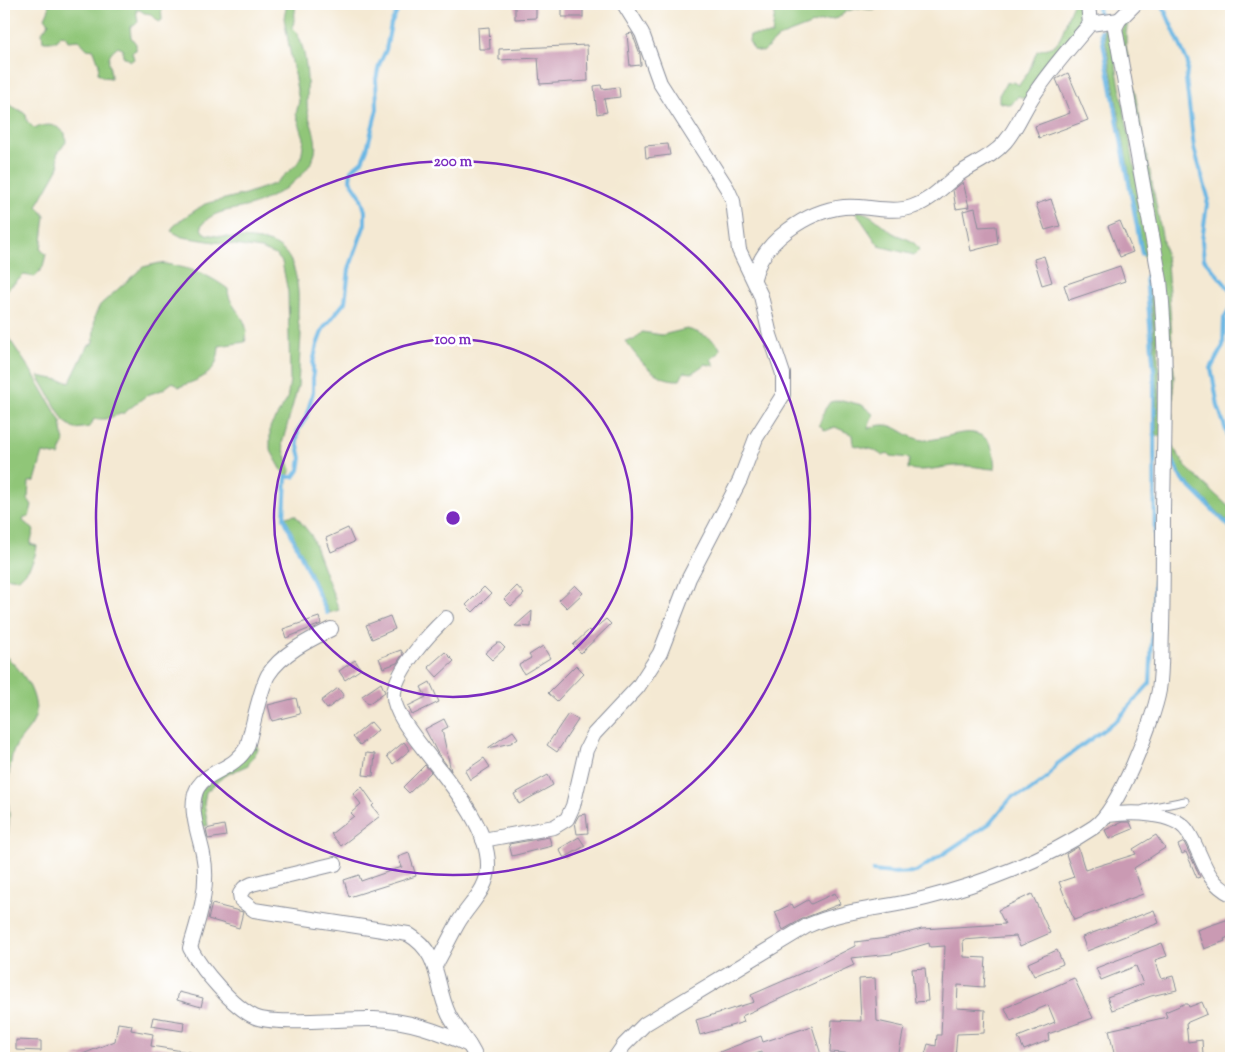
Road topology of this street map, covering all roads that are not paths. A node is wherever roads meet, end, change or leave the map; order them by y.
1 (624, 4) edge
2 (1088, 4) edge
3 (1134, 4) edge
4 (1119, 20) junction
5 (1090, 24) junction
6 (754, 278) junction
7 (446, 618) dead end
8 (331, 629) dead end
9 (1185, 801) dead end
10 (1132, 811) junction
11 (1108, 815) junction
12 (484, 840) junction
13 (335, 864) dead end
14 (1231, 894) edge
15 (435, 966) junction
16 (469, 1044) junction
17 (476, 1058) edge
18 (615, 1058) edge

1 - 6 street
2 - 5 street
3 - 4 street
4 - 5 street
4 - 11 street
5 - 6 street
6 - 12 street
7 - 12 street
8 - 16 street
9 - 10 lane
10 - 11 street
10 - 14 street
11 - 18 street
12 - 15 street
13 - 15 street
15 - 16 street
16 - 17 street

